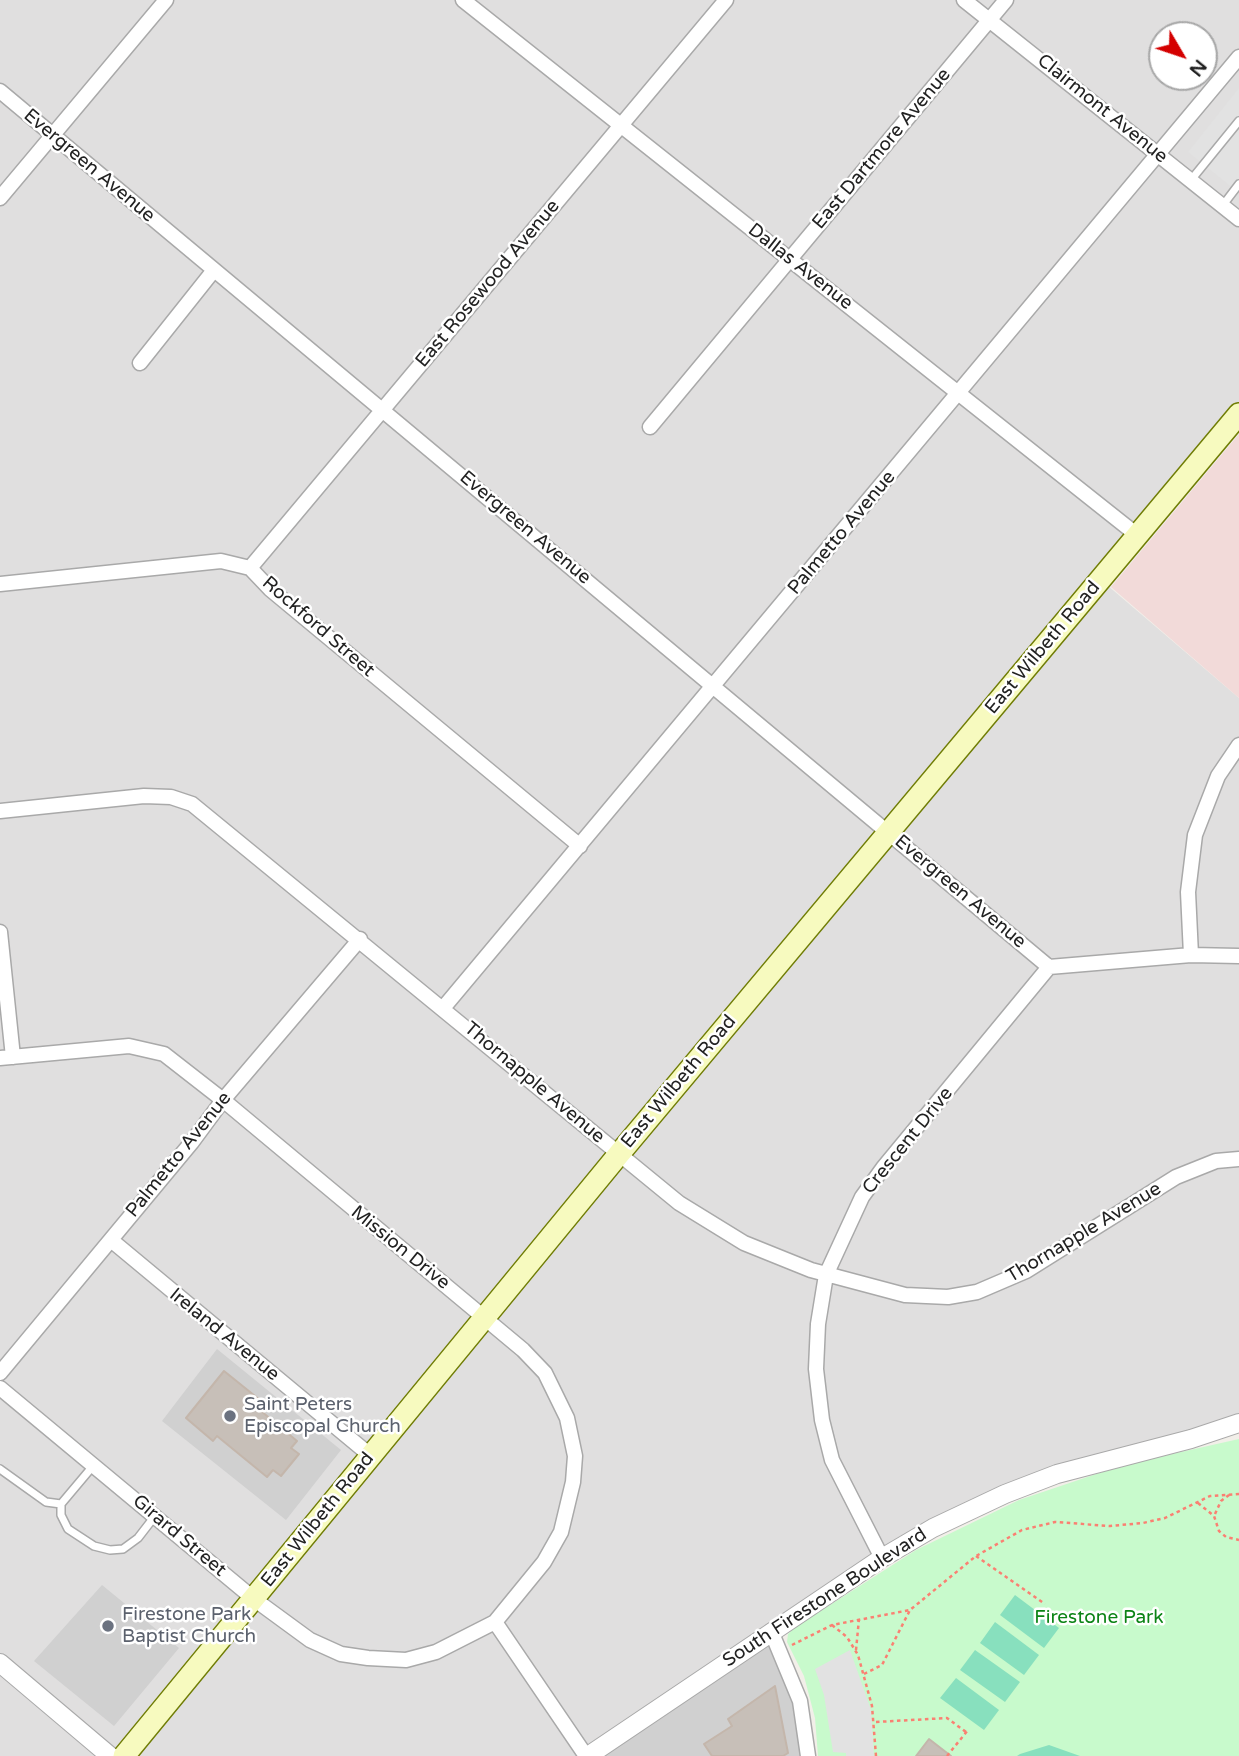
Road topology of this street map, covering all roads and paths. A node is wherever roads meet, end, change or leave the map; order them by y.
1 (166, 0) edge
2 (463, 0) edge
3 (726, 0) edge
4 (964, 0) edge
5 (1006, 0) edge
6 (990, 20) junction
7 (1237, 65) edge
8 (0, 91) edge
9 (1239, 121) edge
10 (621, 125) junction
11 (52, 135) junction
12 (1158, 154) junction
13 (1191, 181) junction
14 (1239, 184) edge
15 (0, 198) edge
16 (1222, 206) junction
17 (1239, 219) edge
18 (790, 259) junction
19 (214, 270) junction
20 (140, 363) dead end
21 (959, 394) junction
22 (383, 410) junction
23 (1236, 422) edge
24 (650, 427) dead end
25 (1137, 535) junction
26 (250, 568) junction
27 (0, 584) edge
28 (715, 686) junction
29 (1239, 746) edge
30 (0, 811) edge
31 (888, 832) junction
32 (580, 846) junction
33 (0, 932) edge
34 (360, 939) junction
35 (1191, 955) junction
36 (1239, 956) edge
37 (1049, 967) junction
38 (444, 1007) junction
39 (6, 1057) edge
40 (223, 1100) junction
41 (619, 1154) junction
42 (1239, 1159) edge
43 (111, 1240) junction
44 (826, 1275) junction
45 (484, 1317) junction
46 (0, 1373) edge
47 (0, 1388) edge
48 (1239, 1423) edge
49 (371, 1456) junction
50 (93, 1465) junction
51 (0, 1469) edge
52 (1239, 1494) edge
53 (1228, 1495) junction
54 (1196, 1502) junction
55 (61, 1504) junction
56 (155, 1516) junction
57 (1214, 1516) junction
58 (1239, 1540) edge
59 (976, 1556) junction
60 (882, 1558) junction
61 (254, 1599) junction
62 (1045, 1605) dead end
63 (910, 1610) junction
64 (859, 1619) junction
65 (495, 1622) junction
66 (832, 1625) junction
67 (771, 1631) junction
68 (781, 1653) junction
69 (858, 1655) junction
70 (0, 1663) edge
71 (864, 1674) junction
72 (875, 1722) junction
73 (110, 1756) edge
74 (124, 1756) edge
75 (587, 1756) edge
76 (808, 1756) edge
77 (876, 1756) edge
78 (947, 1756) edge

1 - 11 street
2 - 10 street, Dallas Avenue
3 - 10 street, East Rosewood Avenue
4 - 6 street, Clairmont Avenue
5 - 6 street, East Dartmore Avenue
6 - 12 street, Clairmont Avenue
6 - 18 street, East Dartmore Avenue
7 - 12 street, Palmetto Avenue
8 - 11 street, Evergreen Avenue
9 - 13 lane
10 - 18 street, Dallas Avenue
10 - 22 street, East Rosewood Avenue
11 - 15 street
11 - 19 street, Evergreen Avenue
12 - 13 street, Clairmont Avenue
12 - 21 street, Palmetto Avenue
13 - 16 street, Clairmont Avenue
14 - 16 lane
16 - 17 street, Clairmont Avenue
18 - 21 street, Dallas Avenue
18 - 24 street, East Dartmore Avenue
19 - 20 street
19 - 22 street, Evergreen Avenue
21 - 25 street, Dallas Avenue
21 - 28 street, Palmetto Avenue
22 - 26 street, East Rosewood Avenue
22 - 28 street, Evergreen Avenue
23 - 25 main road, East Wilbeth Road
25 - 31 main road, East Wilbeth Road
26 - 27 street, Rockford Street
26 - 32 street, Rockford Street
28 - 31 street, Evergreen Avenue
28 - 32 street, Palmetto Avenue
29 - 35 street
30 - 34 street, Thornapple Avenue
31 - 37 street, Evergreen Avenue
31 - 41 main road, East Wilbeth Road
32 - 38 street, Palmetto Avenue
33 - 39 street
34 - 38 street, Thornapple Avenue
34 - 40 street, Palmetto Avenue
35 - 36 street
35 - 37 street
37 - 44 street, Crescent Drive
38 - 41 street, Thornapple Avenue
39 - 40 street, Mission Drive
40 - 43 street, Palmetto Avenue
40 - 45 street, Mission Drive
41 - 44 street, Thornapple Avenue
41 - 45 main road, East Wilbeth Road
42 - 44 street, Thornapple Avenue
43 - 46 street, Palmetto Avenue
43 - 49 street, Ireland Avenue
44 - 60 street, Crescent Drive
45 - 49 main road, East Wilbeth Road
45 - 65 street, Mission Drive
47 - 50 street, Girard Street
48 - 60 street, South Firestone Boulevard
49 - 61 main road, East Wilbeth Road
50 - 55 lane
50 - 56 street, Girard Street
51 - 55 lane
52 - 53 path
53 - 54 path
53 - 57 path
54 - 57 path
54 - 59 path
55 - 56 lane
56 - 61 street, Girard Street
57 - 58 path
59 - 62 path
59 - 63 path
60 - 67 street, South Firestone Boulevard
61 - 65 street, Girard Street
61 - 74 main road, East Wilbeth Road
63 - 64 path
63 - 71 path
64 - 66 path
64 - 69 path
65 - 75 street
66 - 68 path
66 - 69 path
67 - 68 street
67 - 75 street, South Firestone Boulevard
68 - 76 street
69 - 71 path
70 - 73 street
71 - 72 path
72 - 77 path
72 - 78 path

